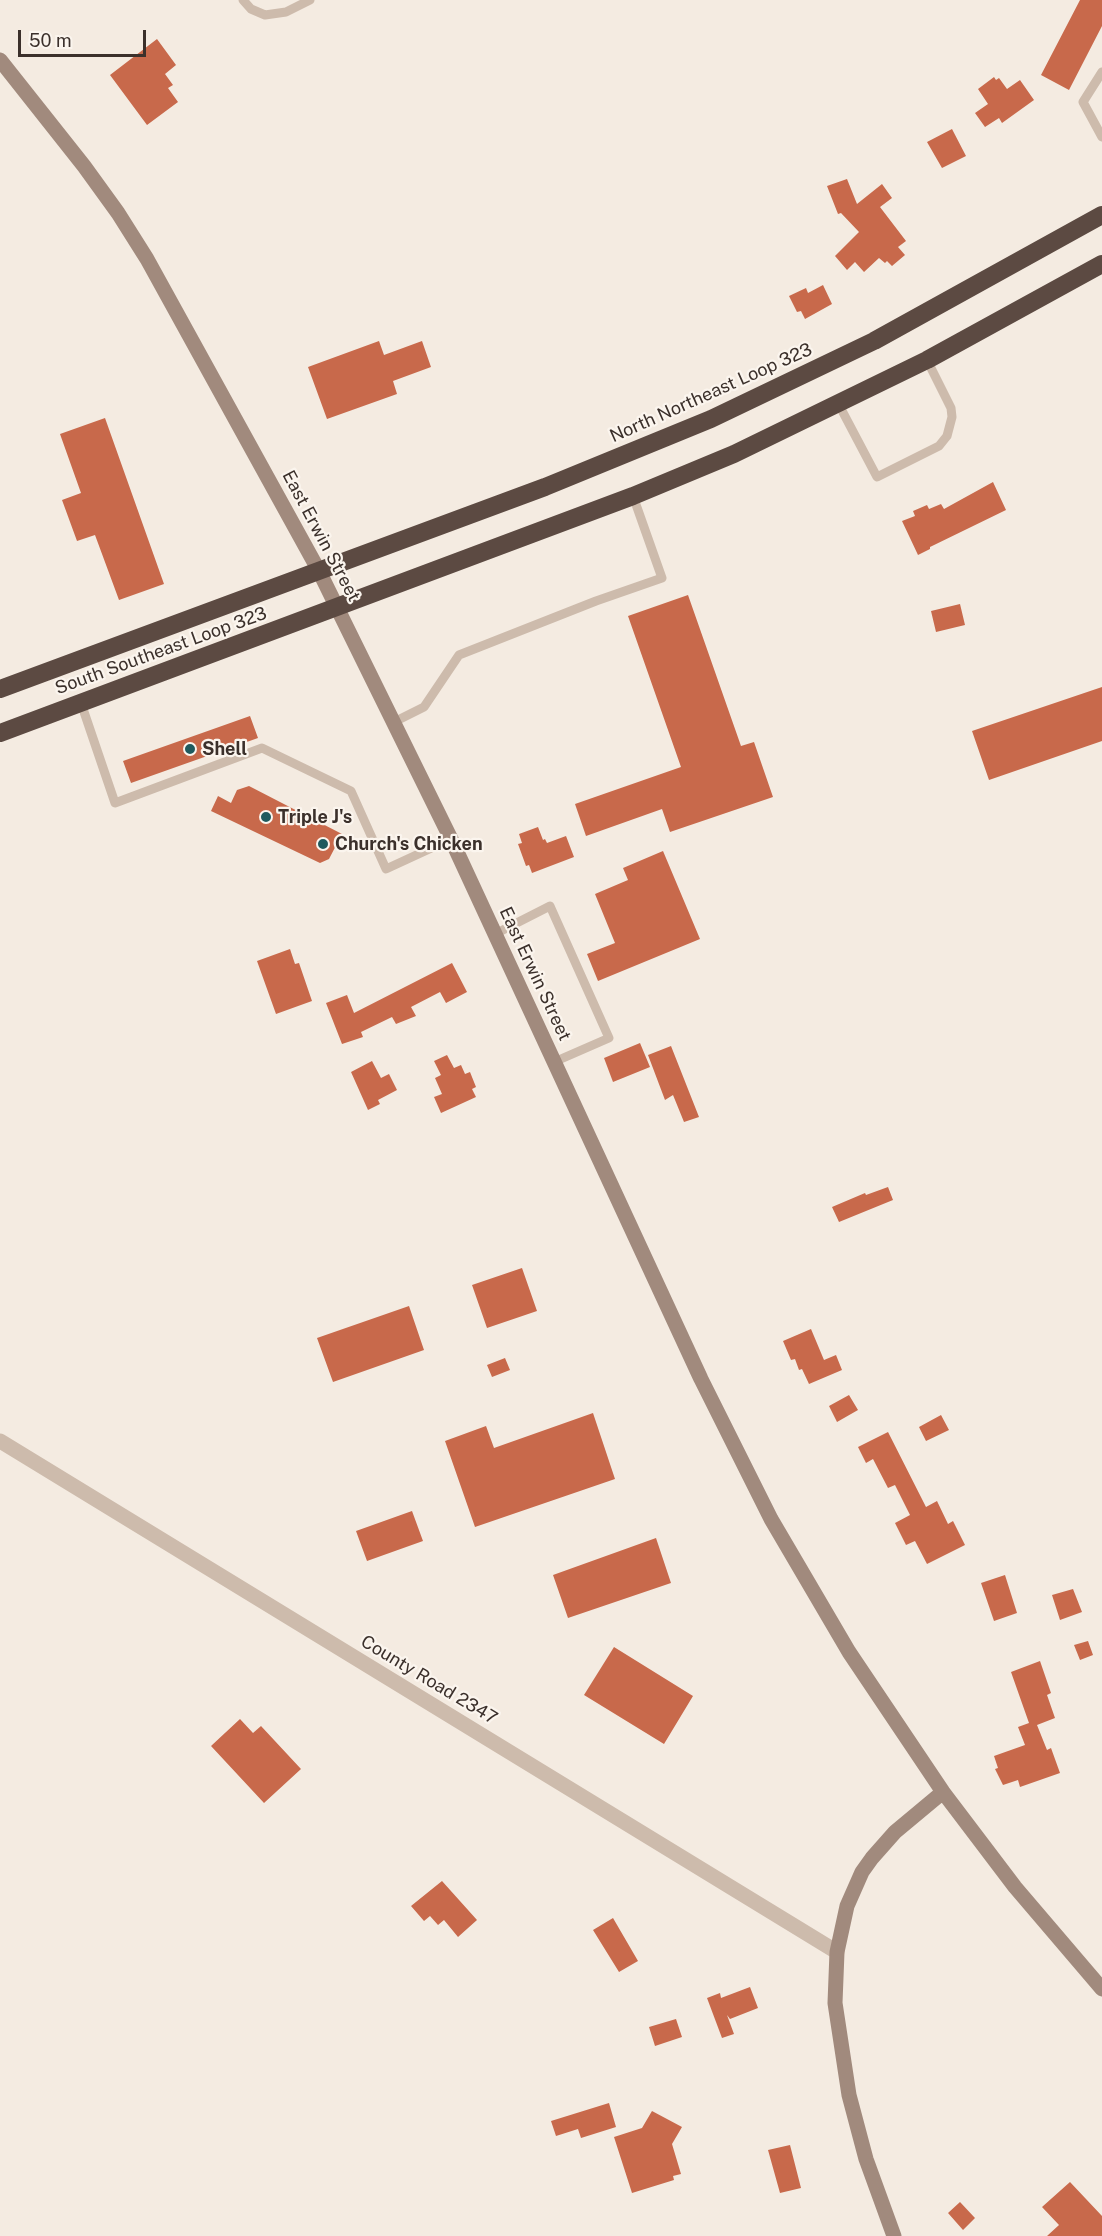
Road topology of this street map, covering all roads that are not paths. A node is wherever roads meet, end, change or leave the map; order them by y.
1 (243, 0) edge
2 (310, 0) edge
3 (0, 60) edge
4 (1102, 72) edge
5 (1102, 136) edge
6 (1102, 215) edge
7 (1102, 264) edge
8 (927, 360) junction
9 (838, 403) junction
10 (633, 496) junction
11 (319, 571) junction
12 (337, 607) junction
13 (0, 689) edge
14 (81, 703) junction
15 (394, 722) junction
16 (0, 733) edge
17 (451, 839) junction
18 (495, 934) junction
19 (554, 1062) junction
20 (0, 1441) edge
21 (943, 1792) junction
22 (837, 1952) junction
23 (1102, 1989) edge
24 (894, 2236) edge

1 - 2 lane
3 - 11 main road, East Erwin Street
4 - 5 lane
6 - 11 highway, North Northeast Loop 323
7 - 8 highway
8 - 9 highway
8 - 9 lane
9 - 10 highway
10 - 12 highway
10 - 15 lane
11 - 12 main road, East Erwin Street
11 - 13 highway, South Southeast Loop 323
12 - 14 highway, South Southeast Loop 323
12 - 15 main road, East Erwin Street
14 - 16 highway, South Southeast Loop 323
14 - 17 lane
15 - 17 main road, East Erwin Street
17 - 18 main road, East Erwin Street
18 - 19 main road, East Erwin Street
18 - 19 lane
19 - 21 main road, East Erwin Street
20 - 22 street, County Road 2347
21 - 22 main road
21 - 23 main road, East Erwin Street
22 - 24 main road

